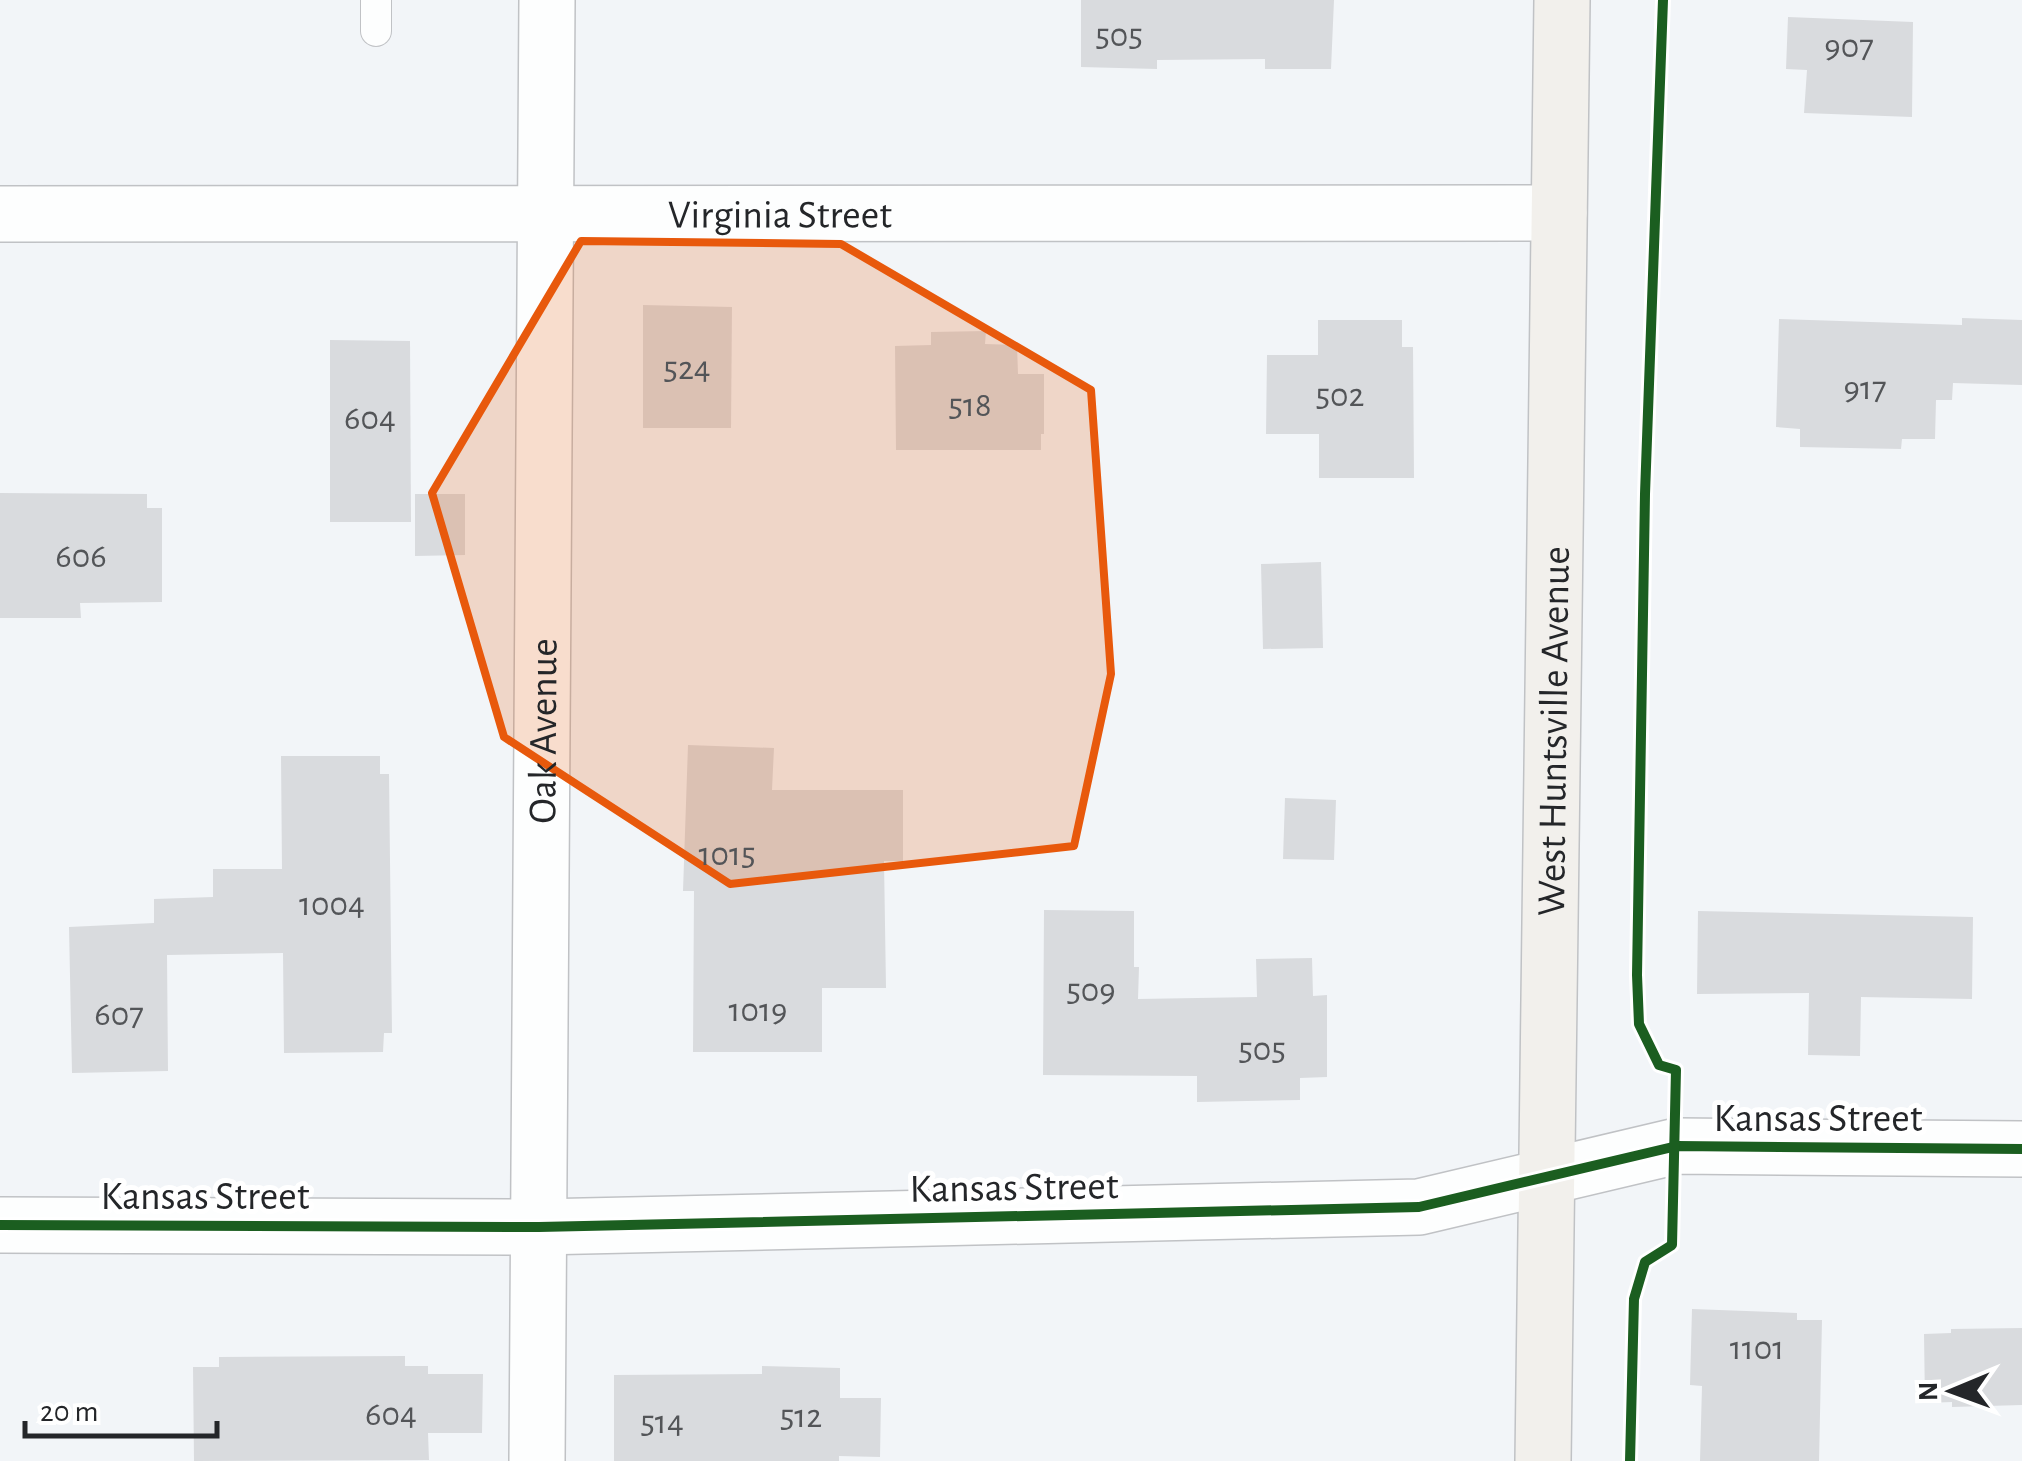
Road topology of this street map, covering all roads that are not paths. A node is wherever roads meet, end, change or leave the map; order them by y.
1 (376, 0) edge
2 (547, 0) edge
3 (1562, 0) edge
4 (376, 31) dead end
5 (1559, 213) junction
6 (0, 214) edge
7 (546, 216) junction
8 (2022, 1149) edge
9 (1547, 1177) junction
10 (0, 1224) edge
11 (538, 1227) junction
12 (538, 1461) edge
13 (1544, 1461) edge

1 - 4 lane
2 - 7 street, Oak Avenue
3 - 5 main road, West Huntsville Avenue
5 - 7 street, Virginia Street
5 - 9 main road, West Huntsville Avenue
6 - 7 street, Virginia Street
7 - 11 street, Oak Avenue
8 - 9 street, Kansas Street
9 - 11 street, Kansas Street
9 - 13 main road, West Huntsville Avenue
10 - 11 street, Kansas Street
11 - 12 street, Oak Avenue

